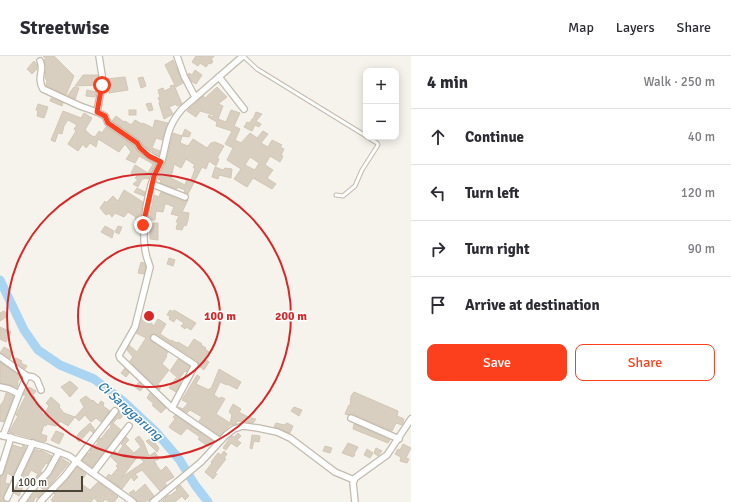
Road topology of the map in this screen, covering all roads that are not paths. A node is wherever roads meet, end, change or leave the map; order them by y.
1 (99, 56) edge
2 (177, 56) edge
3 (243, 56) edge
4 (40, 61) dead end
5 (219, 77) junction
6 (195, 97) junction
7 (244, 109) dead end
8 (97, 112) junction
9 (363, 135) edge
10 (372, 140) edge
11 (161, 162) junction
12 (152, 184) junction
13 (336, 195) dead end
14 (185, 197) dead end
15 (154, 338) dead end
16 (0, 357) edge
17 (27, 376) junction
18 (0, 387) edge
19 (42, 390) dead end
20 (18, 394) junction
21 (172, 408) junction
22 (115, 411) dead end
23 (351, 418) dead end
24 (411, 419) edge
25 (129, 426) dead end
26 (2, 435) edge
27 (11, 438) junction
28 (399, 438) junction
29 (220, 441) junction
30 (33, 443) junction
31 (59, 452) junction
32 (77, 461) junction
33 (0, 472) edge
34 (93, 473) junction
35 (354, 480) junction
36 (7, 498) dead end
37 (22, 502) edge
38 (40, 502) edge
39 (133, 502) edge
40 (153, 502) edge
41 (355, 502) edge

1 - 8 street
2 - 6 street
3 - 5 street
3 - 9 lane
4 - 8 street
5 - 6 street
5 - 7 street
6 - 11 street
8 - 11 street
10 - 13 lane
11 - 12 street
12 - 14 street
12 - 21 street
15 - 21 street
16 - 17 street
17 - 19 street
17 - 20 street
18 - 20 street
20 - 26 street
21 - 29 street
22 - 32 street
23 - 28 street
24 - 28 street
25 - 34 street
26 - 27 street
27 - 30 street
27 - 33 street
28 - 35 street
29 - 35 street
29 - 40 street
30 - 31 street
30 - 36 street
31 - 32 street
31 - 37 street
32 - 34 street
32 - 38 street
34 - 39 street
35 - 41 street

